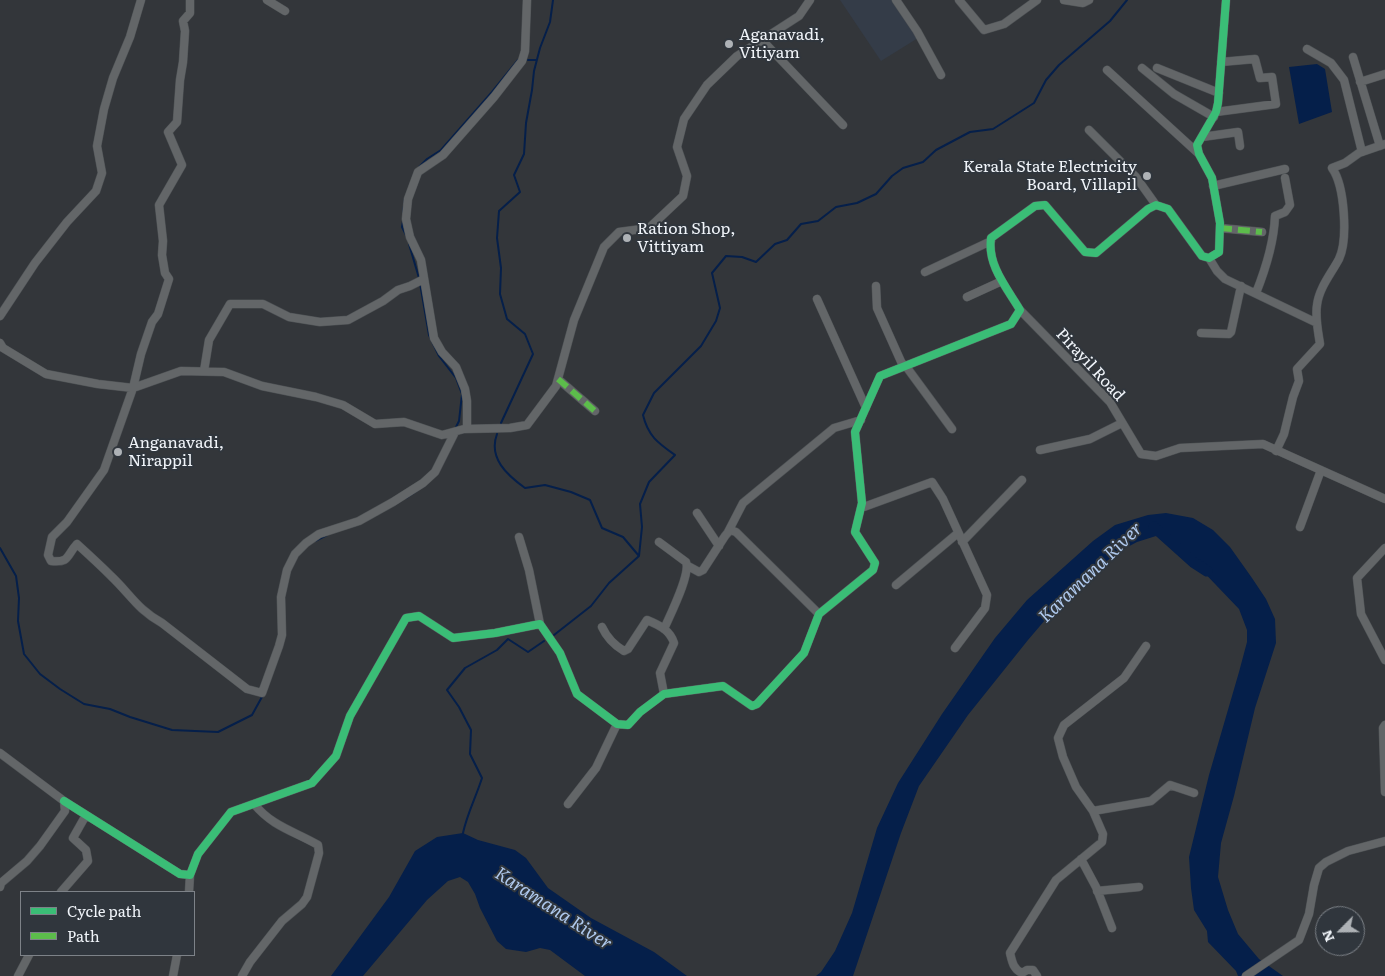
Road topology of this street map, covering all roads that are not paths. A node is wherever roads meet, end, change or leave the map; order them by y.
1 (140, 0) edge
2 (190, 0) edge
3 (267, 0) edge
4 (526, 0) edge
5 (810, 0) edge
6 (896, 0) edge
7 (959, 0) edge
8 (1037, 0) edge
9 (1064, 0) edge
10 (1089, 0) edge
11 (1226, 0) edge
12 (285, 11) dead end
13 (762, 40) junction
14 (1307, 49) dead end
15 (1353, 58) dead end
16 (1221, 62) junction
17 (1142, 68) dead end
18 (1157, 68) dead end
19 (1106, 70) dead end
20 (1385, 74) edge
21 (941, 75) dead end
22 (1360, 82) junction
23 (1219, 93) junction
24 (1215, 114) junction
25 (843, 125) dead end
26 (1089, 130) dead end
27 (1202, 137) junction
28 (1383, 145) edge
29 (1240, 146) dead end
30 (1362, 152) junction
31 (1199, 154) junction
32 (1285, 168) dead end
33 (1285, 178) dead end
34 (1213, 186) junction
35 (1156, 205) junction
36 (1220, 228) junction
37 (1262, 232) dead end
38 (991, 241) junction
39 (1209, 258) junction
40 (925, 272) dead end
41 (424, 279) junction
42 (1002, 281) junction
43 (876, 286) dead end
44 (1241, 286) junction
45 (1256, 293) junction
46 (968, 297) dead end
47 (818, 299) dead end
48 (1020, 310) junction
49 (0, 316) edge
50 (1317, 323) junction
51 (1201, 333) dead end
52 (0, 343) edge
53 (904, 366) junction
54 (204, 371) junction
55 (558, 378) junction
56 (133, 388) junction
57 (866, 408) junction
58 (595, 410) dead end
59 (861, 420) junction
60 (1122, 422) junction
61 (952, 428) dead end
62 (467, 430) junction
63 (455, 432) junction
64 (1040, 450) dead end
65 (1276, 450) junction
66 (1321, 470) junction
67 (1022, 480) dead end
68 (1385, 489) edge
69 (1375, 494) junction
70 (1385, 499) edge
71 (861, 508) junction
72 (697, 513) dead end
73 (1300, 527) dead end
74 (728, 532) junction
75 (958, 533) junction
76 (519, 537) dead end
77 (659, 542) dead end
78 (962, 542) junction
79 (719, 546) junction
80 (1385, 548) edge
81 (688, 566) junction
82 (896, 585) dead end
83 (819, 614) junction
84 (540, 624) junction
85 (602, 627) dead end
86 (664, 629) junction
87 (1146, 646) dead end
88 (955, 648) dead end
89 (1385, 660) edge
90 (664, 694) junction
91 (617, 724) junction
92 (1385, 725) edge
93 (0, 753) edge
94 (1385, 792) edge
95 (1194, 793) dead end
96 (64, 801) junction
97 (254, 804) junction
98 (568, 804) dead end
99 (1093, 811) junction
100 (86, 815) junction
101 (1385, 841) edge
102 (1081, 859) junction
103 (190, 875) junction
104 (0, 887) edge
105 (1140, 887) dead end
106 (1098, 890) junction
107 (62, 891) edge
108 (189, 891) edge
109 (1112, 928) dead end
110 (28, 956) edge
111 (178, 956) edge
112 (18, 976) edge
113 (173, 976) edge
114 (242, 976) edge
115 (1037, 976) edge
116 (1246, 976) edge

1 - 49 street
2 - 56 street
3 - 12 street
4 - 41 street
5 - 13 street
6 - 21 street
7 - 8 street
9 - 10 street
11 - 16 street
13 - 25 street
13 - 55 street
14 - 30 street
15 - 22 street
16 - 23 street
16 - 24 street
17 - 24 street
18 - 23 street
19 - 31 street
20 - 22 street
22 - 28 street
23 - 24 street
24 - 27 street
26 - 35 street
27 - 29 street
27 - 31 street
28 - 30 street
30 - 50 street
31 - 34 street
32 - 34 street
33 - 45 street
34 - 36 street
35 - 38 street
35 - 39 street
36 - 37 street
36 - 39 street
38 - 40 street
38 - 42 street, Pirayil Road
39 - 44 street
41 - 54 street
41 - 62 street
42 - 46 street
42 - 48 street, Pirayil Road
43 - 53 street
44 - 45 street
44 - 51 street
45 - 50 street
47 - 57 street
48 - 53 street
48 - 60 street, Pirayil Road
50 - 65 street
52 - 56 street
53 - 57 street
53 - 61 street
54 - 56 street
54 - 63 street
55 - 58 street
55 - 62 street
56 - 63 street
57 - 59 street
59 - 71 street
59 - 74 street
60 - 64 street
60 - 65 street, Pirayil Road
62 - 63 street
65 - 66 street, Pirayil Road
66 - 69 street, Pirayil Road
66 - 73 street
67 - 78 street
68 - 69 street
69 - 70 street, Pirayil Road
71 - 75 street
71 - 83 street
72 - 79 street
74 - 79 street
74 - 83 street
75 - 78 street
75 - 82 street
76 - 84 street
77 - 81 street
78 - 88 street
79 - 81 street
80 - 89 street
81 - 86 street
83 - 90 street
84 - 91 street
84 - 97 street
85 - 86 street
86 - 90 street
87 - 99 street
90 - 91 street
91 - 98 street
92 - 94 street
93 - 96 street
95 - 99 street
96 - 100 street
96 - 104 street
97 - 103 street
97 - 114 street
99 - 102 street
100 - 103 street
100 - 107 street
101 - 116 street
102 - 106 street
102 - 115 street
103 - 108 street
105 - 106 street
106 - 109 street
110 - 112 street
111 - 113 street

